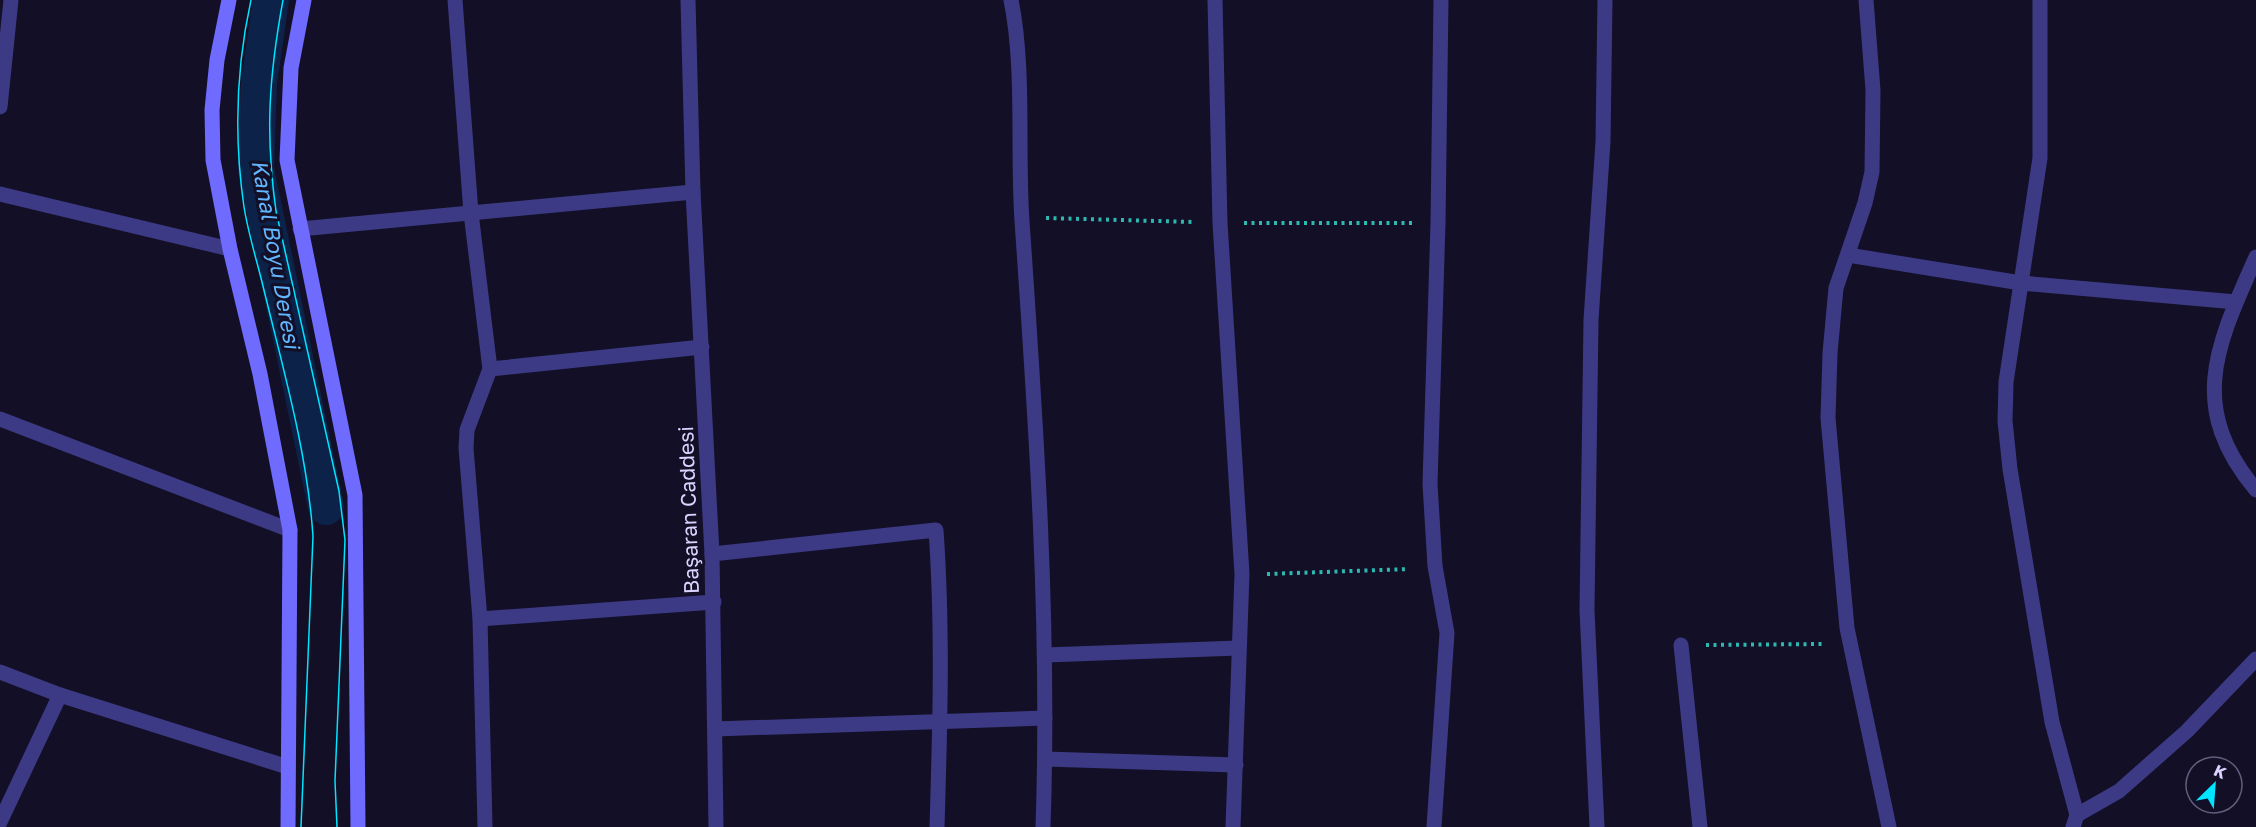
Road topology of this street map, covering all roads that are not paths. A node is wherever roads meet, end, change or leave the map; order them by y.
1 (11, 0) edge
2 (229, 0) edge
3 (304, 0) edge
4 (455, 0) edge
5 (688, 0) edge
6 (1011, 0) edge
7 (1215, 0) edge
8 (1441, 0) edge
9 (1605, 0) edge
10 (1866, 0) edge
11 (2040, 0) edge
12 (0, 107) edge
13 (693, 192) junction
14 (0, 194) edge
15 (471, 213) junction
16 (300, 229) junction
17 (230, 249) junction
18 (1848, 255) junction
19 (2256, 256) edge
20 (2021, 283) junction
21 (2236, 302) junction
22 (702, 347) junction
23 (490, 369) junction
24 (0, 419) edge
25 (2256, 490) edge
26 (290, 530) junction
27 (712, 554) junction
28 (714, 602) junction
29 (480, 619) junction
30 (1681, 645) road end
31 (1239, 648) junction
32 (1045, 655) junction
33 (2256, 659) edge
34 (0, 672) edge
35 (60, 695) junction
36 (1045, 718) junction
37 (940, 721) junction
38 (715, 729) junction
39 (1045, 759) junction
40 (1236, 765) junction
41 (288, 767) junction
42 (2075, 821) edge
43 (0, 822) edge
44 (288, 827) edge
45 (358, 827) edge
46 (485, 827) edge
47 (716, 827) edge
48 (937, 827) edge
49 (1043, 827) edge
50 (1233, 827) edge
51 (1434, 827) edge
52 (1597, 827) edge
53 (1700, 827) edge
54 (1889, 827) edge

1 - 12 street
2 - 17 main road
3 - 16 main road
4 - 15 street
5 - 13 street, Başaran Caddesi
6 - 32 street
7 - 31 street
8 - 51 street
9 - 52 street
10 - 18 street
11 - 20 street
13 - 15 street
13 - 22 street, Başaran Caddesi
14 - 17 street
15 - 16 street
15 - 23 street
16 - 45 main road
17 - 26 main road
18 - 20 street
18 - 54 street
19 - 21 street
20 - 21 street
20 - 42 street
21 - 25 street
22 - 23 street
22 - 27 street, Başaran Caddesi
23 - 29 street
24 - 26 street
26 - 41 main road
27 - 28 street, Başaran Caddesi
27 - 37 street
28 - 29 street
28 - 38 street, Başaran Caddesi
29 - 46 street
30 - 53 street
31 - 32 street
31 - 40 street
32 - 36 street
33 - 42 street
34 - 35 street
35 - 41 street
35 - 43 street
36 - 37 street
36 - 39 street
37 - 38 street
37 - 48 street
38 - 47 street, Başaran Caddesi
39 - 40 street
39 - 49 street
40 - 50 street
41 - 44 main road

